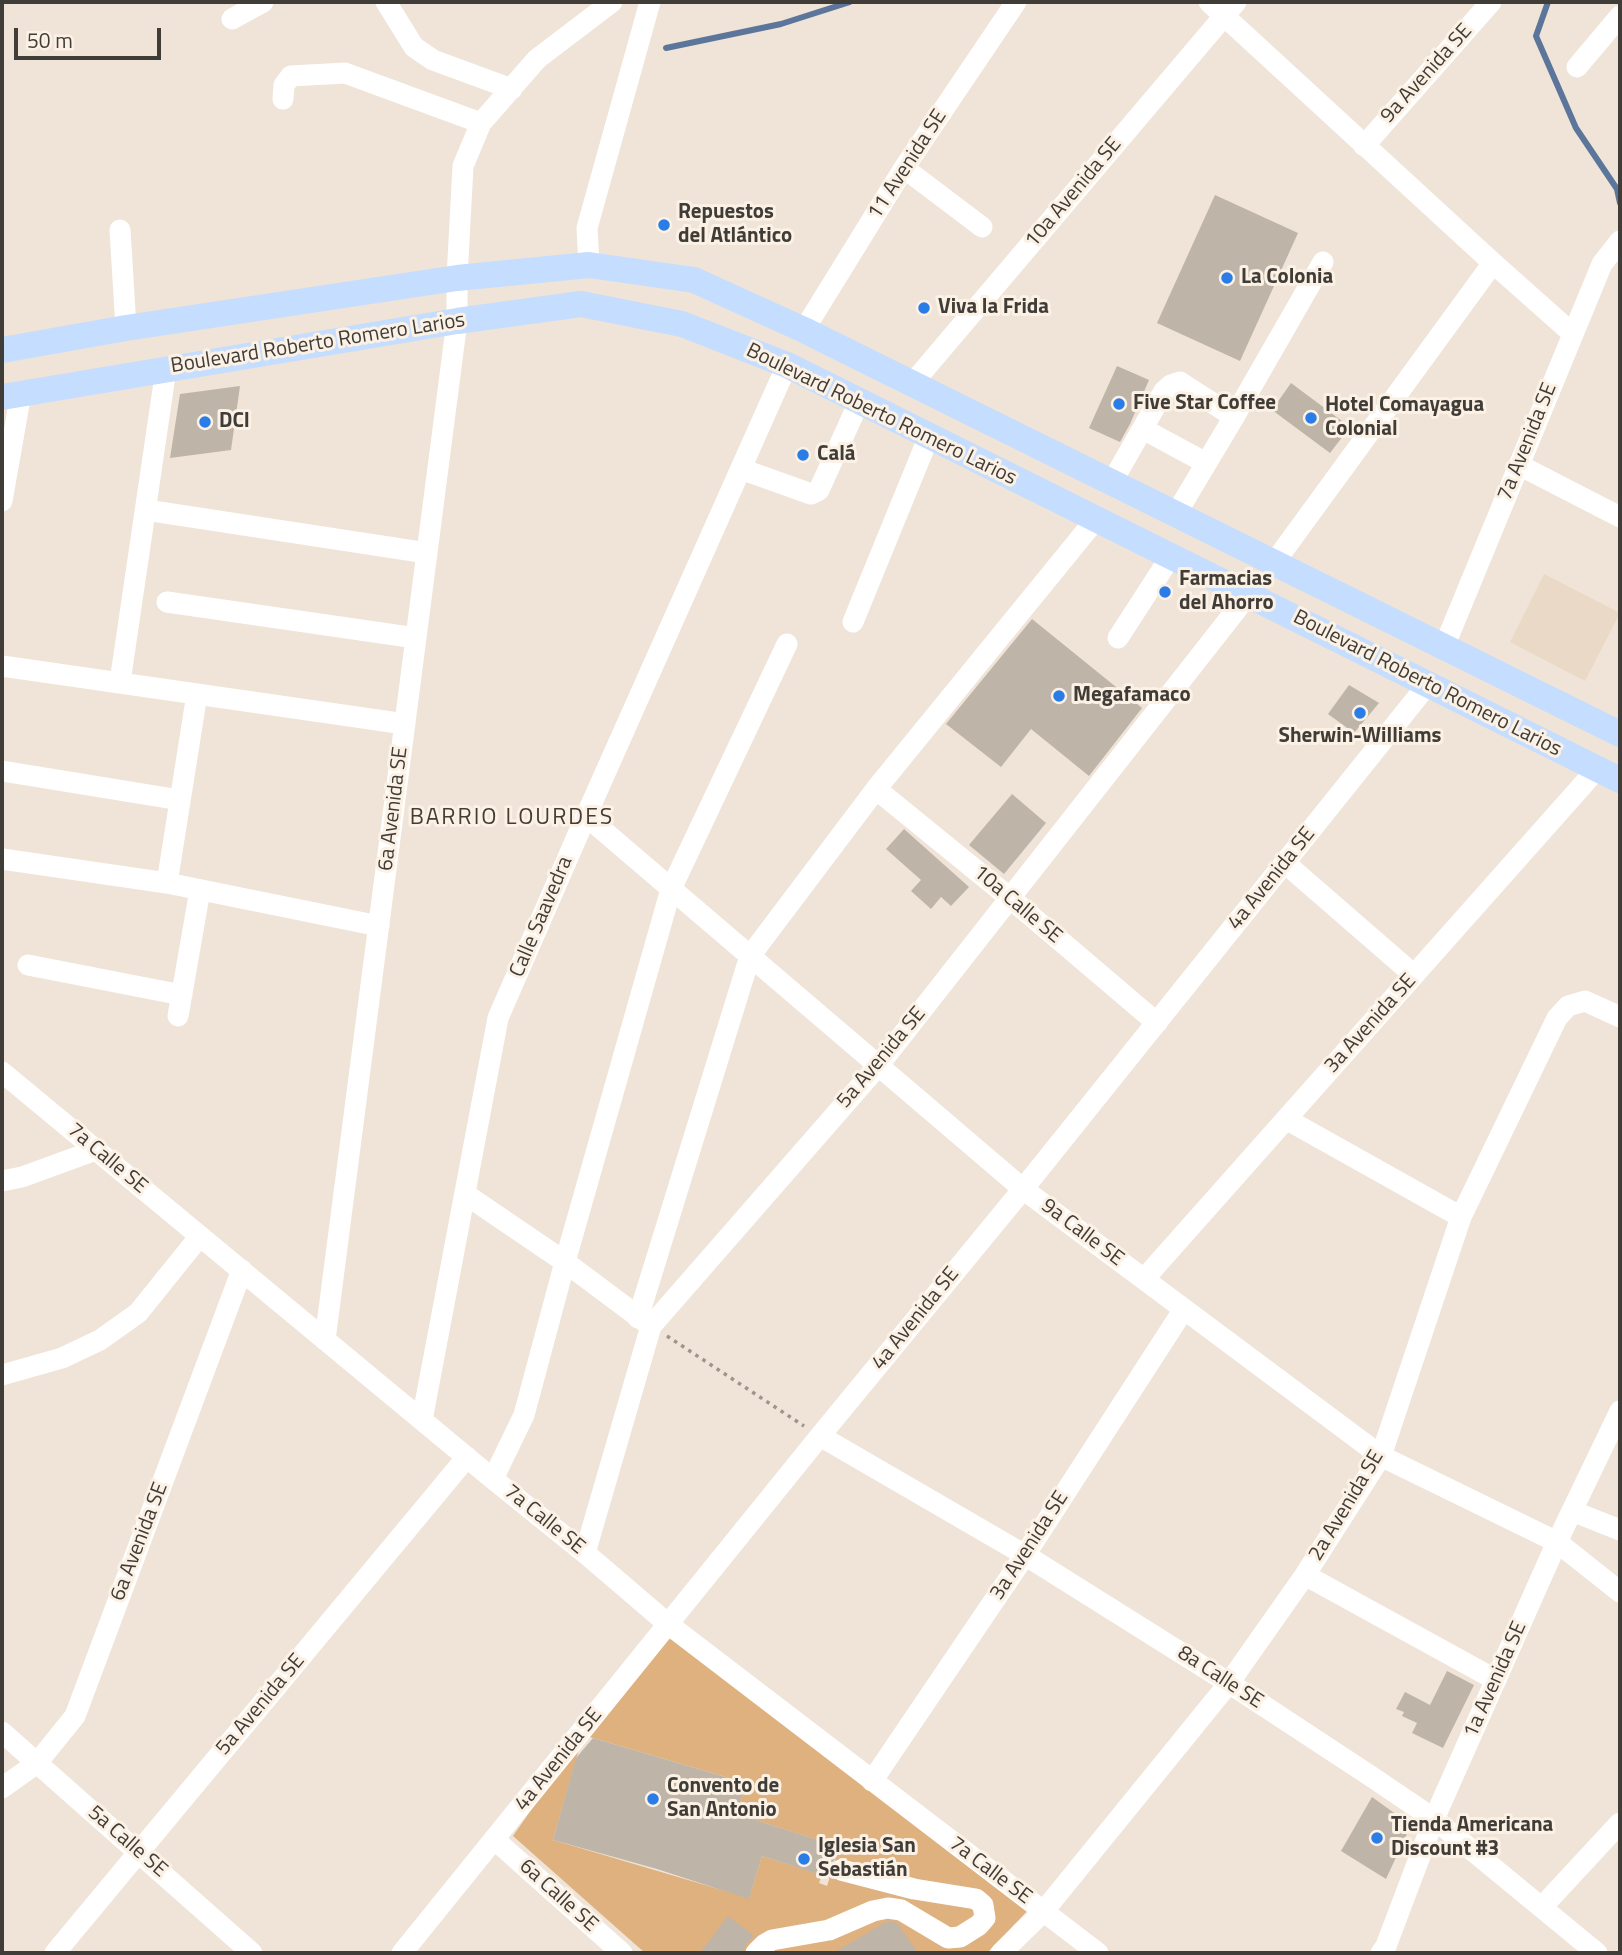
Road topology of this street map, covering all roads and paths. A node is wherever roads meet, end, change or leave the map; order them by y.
1 (263, 2) edge
2 (386, 2) edge
3 (612, 2) edge
4 (650, 2) edge
5 (1016, 2) edge
6 (1491, 2) edge
7 (1223, 6) edge
8 (232, 19) dead end
9 (1616, 29) edge
10 (1577, 66) dead end
11 (512, 89) junction
12 (283, 99) dead end
13 (481, 123) junction
14 (1364, 146) junction
15 (904, 168) junction
16 (982, 227) dead end
17 (120, 230) dead end
18 (1619, 243) edge
19 (1323, 262) dead end
20 (1493, 263) junction
21 (589, 265) junction
22 (457, 278) junction
23 (457, 321) junction
24 (127, 328) junction
25 (804, 330) junction
26 (1573, 334) junction
27 (2, 350) edge
28 (787, 365) junction
29 (166, 369) junction
30 (912, 384) junction
31 (11, 395) edge
32 (859, 401) junction
33 (1234, 417) junction
34 (1143, 429) junction
35 (929, 436) junction
36 (1206, 463) junction
37 (1519, 465) junction
38 (741, 469) junction
39 (1112, 482) junction
40 (2, 501) edge
41 (146, 510) junction
42 (1176, 514) junction
43 (1620, 517) edge
44 (1096, 519) junction
45 (427, 553) junction
46 (1171, 556) junction
47 (1274, 563) junction
48 (1248, 595) junction
49 (167, 602) dead end
50 (853, 622) dead end
51 (416, 638) junction
52 (1118, 638) dead end
53 (787, 644) dead end
54 (1444, 647) junction
55 (2, 666) edge
56 (120, 682) junction
57 (1428, 684) junction
58 (197, 694) junction
59 (405, 724) junction
60 (1620, 734) edge
61 (2, 771) edge
62 (1609, 774) edge
63 (876, 789) junction
64 (180, 800) junction
65 (586, 816) junction
66 (2, 859) edge
67 (1284, 863) junction
68 (167, 883) junction
69 (671, 889) junction
70 (200, 890) junction
71 (1010, 898) junction
72 (379, 926) junction
73 (750, 956) junction
74 (28, 965) dead end
75 (1414, 975) junction
76 (1620, 1017) edge
77 (1157, 1023) junction
78 (878, 1066) junction
79 (2, 1072) edge
80 (1286, 1119) junction
81 (96, 1150) junction
82 (2, 1181) edge
83 (1023, 1189) junction
84 (465, 1194) junction
85 (1461, 1217) junction
86 (200, 1236) junction
87 (565, 1262) junction
88 (242, 1270) junction
89 (1144, 1279) junction
90 (1184, 1309) junction
91 (644, 1322) junction
92 (325, 1340) junction
93 (2, 1375) edge
94 (1620, 1411) edge
95 (422, 1420) junction
96 (820, 1436) junction
97 (1381, 1456) junction
98 (467, 1457) junction
99 (493, 1479) junction
100 (1572, 1511) junction
101 (1620, 1530) edge
102 (1557, 1542) junction
103 (585, 1553) junction
104 (1025, 1555) junction
105 (1306, 1575) junction
106 (1620, 1592) edge
107 (668, 1624) junction
108 (1496, 1680) junction
109 (1229, 1682) junction
110 (2, 1732) edge
111 (37, 1763) junction
112 (872, 1780) junction
113 (2, 1788) edge
114 (1434, 1819) junction
115 (1620, 1823) edge
116 (494, 1839) junction
117 (139, 1852) junction
118 (841, 1870) dead end
119 (1542, 1907) junction
120 (1043, 1912) junction
121 (55, 1953) edge
122 (252, 1953) edge
123 (402, 1953) edge
124 (622, 1953) edge
125 (756, 1953) edge
126 (1002, 1953) edge
127 (1098, 1953) edge
128 (1381, 1953) edge
129 (1597, 1953) edge

1 - 8 street
2 - 11 street
3 - 11 street, 6a Avenida SE
4 - 21 street
5 - 15 street, 11 Avenida SE
6 - 14 street, 9a Avenida SE
7 - 14 street
7 - 30 street, 10a Avenida SE
9 - 10 street
11 - 13 street, 6a Avenida SE
12 - 13 street
13 - 22 street, 6a Avenida SE
14 - 20 street
15 - 16 street
15 - 25 street, 11 Avenida SE
17 - 24 street
18 - 26 street, 7a Avenida SE
19 - 33 street
20 - 26 street
20 - 47 street
21 - 22 main road, Boulevard Roberto Romero Larios
21 - 25 main road, Boulevard Roberto Romero Larios
22 - 23 street, 6a Avenida SE
22 - 24 main road, Boulevard Roberto Romero Larios
23 - 28 main road, Boulevard Roberto Romero Larios
23 - 29 main road, Boulevard Roberto Romero Larios
23 - 45 street, 6a Avenida SE
24 - 27 main road, Boulevard Roberto Romero Larios
25 - 30 main road, Boulevard Roberto Romero Larios
26 - 37 street, 7a Avenida SE
28 - 32 main road, Boulevard Roberto Romero Larios
28 - 38 street, Calle Saavedra
29 - 31 main road, Boulevard Roberto Romero Larios
29 - 41 street
30 - 39 main road, Boulevard Roberto Romero Larios
31 - 40 street
32 - 35 main road, Boulevard Roberto Romero Larios
32 - 38 street
33 - 34 street
33 - 36 street
34 - 36 street
34 - 39 street
35 - 44 main road, Boulevard Roberto Romero Larios
35 - 50 street
36 - 42 street
37 - 43 street
37 - 54 street, 7a Avenida SE
38 - 65 street, Calle Saavedra
39 - 42 main road, Boulevard Roberto Romero Larios
41 - 45 street
41 - 56 street
42 - 47 main road, Boulevard Roberto Romero Larios
44 - 46 main road, Boulevard Roberto Romero Larios
44 - 63 street
45 - 51 street, 6a Avenida SE
46 - 48 main road, Boulevard Roberto Romero Larios
46 - 52 street
47 - 54 main road, Boulevard Roberto Romero Larios
48 - 57 main road, Boulevard Roberto Romero Larios
48 - 71 street, 5a Avenida SE
49 - 51 street
51 - 59 street, 6a Avenida SE
53 - 69 street
54 - 60 main road, Boulevard Roberto Romero Larios
55 - 56 street
56 - 58 street
57 - 62 main road, Boulevard Roberto Romero Larios
57 - 67 street, 4a Avenida SE
58 - 59 street
58 - 64 street
59 - 72 street, 6a Avenida SE
61 - 64 street
62 - 75 street, 3a Avenida SE
63 - 71 street, 10a Calle SE
63 - 73 street
64 - 68 street
65 - 69 street, 9a Calle SE
65 - 84 street, Calle Saavedra
66 - 68 street
67 - 75 street
67 - 77 street, 4a Avenida SE
68 - 70 street
69 - 73 street, 9a Calle SE
69 - 87 street
70 - 72 street
70 - 74 street
71 - 77 street, 10a Calle SE
71 - 78 street, 5a Avenida SE
72 - 92 street, 6a Avenida SE
73 - 78 street, 9a Calle SE
73 - 91 street
75 - 80 street, 3a Avenida SE
76 - 85 street, 2a Avenida SE
77 - 83 street, 4a Avenida SE
78 - 83 street, 9a Calle SE
78 - 91 street, 5a Avenida SE
79 - 81 street, 7a Calle SE
80 - 85 street
80 - 89 street, 3a Avenida SE
81 - 82 street
81 - 86 street, 7a Calle SE
83 - 89 street, 9a Calle SE
83 - 96 street, 4a Avenida SE
84 - 87 street
84 - 95 street, Calle Saavedra
85 - 97 street, 2a Avenida SE
86 - 88 street, 7a Calle SE
86 - 93 street
87 - 91 street
87 - 99 street
88 - 92 street, 7a Calle SE
88 - 111 street, 6a Avenida SE
89 - 90 street, 9a Calle SE
90 - 97 street, 9a Calle SE
90 - 104 street, 3a Avenida SE
91 - 96 path
91 - 103 street, 5a Avenida SE
92 - 95 street, 7a Calle SE
94 - 100 street, 1a Avenida SE
95 - 98 street, 7a Calle SE
96 - 104 street, 8a Calle SE
96 - 107 street, 4a Avenida SE
97 - 102 street, 9a Calle SE
97 - 105 street, 2a Avenida SE
98 - 99 street, 7a Calle SE
98 - 117 street, 5a Avenida SE
99 - 103 street, 7a Calle SE
100 - 101 street
100 - 102 street, 1a Avenida SE
102 - 106 street, 9a Calle SE
102 - 108 street, 1a Avenida SE
103 - 107 street, 7a Calle SE
104 - 109 street, 8a Calle SE
104 - 112 street, 3a Avenida SE
105 - 108 street
105 - 109 street, 2a Avenida SE
107 - 112 street, 7a Calle SE
107 - 116 street, 4a Avenida SE
108 - 114 street, 1a Avenida SE
109 - 114 street, 8a Calle SE
109 - 120 street, 2a Avenida SE
110 - 111 street, 5a Calle SE
111 - 113 street, 6a Avenida SE
111 - 117 street, 5a Calle SE
112 - 120 street, 7a Calle SE
114 - 119 street, 8a Calle SE
114 - 128 street, 1a Avenida SE
115 - 119 street
116 - 123 street, 4a Avenida SE
116 - 124 street, 6a Calle SE
117 - 121 street, 5a Avenida SE
117 - 122 street, 5a Calle SE
118 - 125 street
119 - 129 street, 8a Calle SE
120 - 126 street, 2a Avenida SE
120 - 127 street, 7a Calle SE

